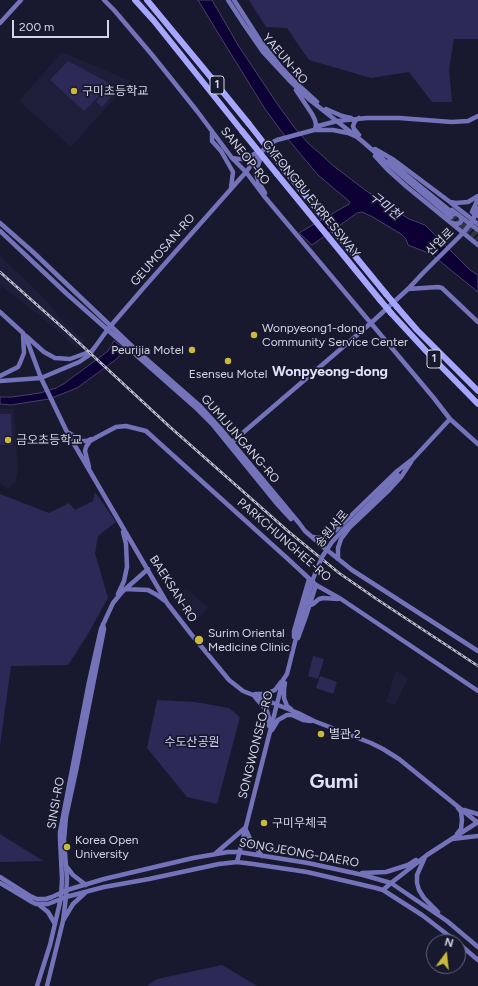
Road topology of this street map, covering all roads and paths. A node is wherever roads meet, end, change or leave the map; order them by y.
1 (21, 0) edge
2 (104, 0) edge
3 (135, 0) edge
4 (146, 0) edge
5 (228, 0) edge
6 (234, 0) edge
7 (0, 23) edge
8 (289, 80) junction
9 (326, 109) junction
10 (478, 116) edge
11 (357, 118) junction
12 (339, 121) junction
13 (315, 129) junction
14 (212, 130) junction
15 (358, 136) junction
16 (375, 149) junction
17 (262, 151) junction
18 (232, 158) junction
19 (391, 162) junction
20 (246, 172) junction
21 (231, 188) junction
22 (478, 196) edge
23 (446, 199) junction
24 (478, 199) edge
25 (269, 202) junction
26 (478, 209) edge
27 (460, 216) junction
28 (478, 216) edge
29 (451, 217) junction
30 (0, 223) edge
31 (471, 223) junction
32 (478, 224) edge
33 (0, 231) edge
34 (478, 231) edge
35 (463, 233) junction
36 (472, 240) junction
37 (478, 244) edge
38 (408, 289) junction
39 (0, 312) edge
40 (478, 322) edge
41 (371, 323) junction
42 (109, 327) junction
43 (23, 333) junction
44 (92, 351) junction
45 (0, 376) edge
46 (41, 378) junction
47 (0, 382) edge
48 (478, 391) edge
49 (478, 404) edge
50 (450, 419) junction
51 (67, 432) junction
52 (101, 435) junction
53 (231, 442) junction
54 (478, 444) edge
55 (414, 458) junction
56 (90, 472) junction
57 (122, 526) junction
58 (331, 534) junction
59 (312, 537) junction
60 (341, 539) junction
61 (332, 543) junction
62 (326, 551) junction
63 (338, 559) junction
64 (148, 569) junction
65 (309, 579) junction
66 (316, 585) junction
67 (125, 589) junction
68 (341, 599) junction
69 (113, 603) junction
70 (167, 603) junction
71 (310, 605) junction
72 (103, 624) junction
73 (297, 634) joint
74 (294, 647) junction
75 (478, 652) edge
76 (287, 674) junction
77 (283, 680) junction
78 (478, 691) edge
79 (252, 694) junction
80 (277, 704) junction
81 (298, 713) junction
82 (314, 721) junction
83 (268, 738) junction
84 (455, 805) junction
85 (478, 814) edge
86 (478, 822) edge
87 (245, 828) junction
88 (478, 836) edge
89 (450, 840) junction
90 (239, 852) junction
91 (214, 855) junction
92 (427, 855) junction
93 (262, 856) junction
94 (237, 862) junction
95 (65, 864) junction
96 (355, 873) junction
97 (0, 877) edge
98 (0, 883) edge
99 (391, 883) junction
100 (86, 885) junction
101 (383, 890) junction
102 (64, 891) junction
103 (86, 892) junction
104 (64, 898) junction
105 (53, 900) junction
106 (36, 904) junction
107 (63, 921) junction
108 (447, 921) junction
109 (55, 924) junction
110 (447, 934) edge
111 (478, 947) edge
112 (466, 949) edge
113 (478, 960) edge
114 (38, 986) edge
115 (47, 986) edge

1 - 7 street
2 - 14 street, SANEOP-RO
3 - 49 highway, GYEONGBU EXPRESSWAY / 1, bridge
4 - 48 highway, GYEONGBU EXPRESSWAY / 1, bridge
5 - 8 street, YAEUN-RO
6 - 9 street, YAEUN-RO
8 - 12 street, YAEUN-RO
8 - 13 street
9 - 11 street
9 - 12 street, YAEUN-RO
10 - 11 street
11 - 12 street
11 - 15 street
12 - 13 street, GEUMOSAN-RO
12 - 15 street, YAEUN-RO
13 - 15 street
13 - 17 street, GEUMOSAN-RO
14 - 18 street, SANEOP-RO
14 - 21 street
15 - 16 street, YAEUN-RO
15 - 29 street, YAEUN-RO
16 - 19 street, YAEUN-RO
16 - 23 street
17 - 18 street
17 - 20 street, GEUMOSAN-RO
17 - 25 street
18 - 20 street, SANEOP-RO
19 - 27 street
19 - 29 street, YAEUN-RO
20 - 21 street, GEUMOSAN-RO
20 - 25 street, SANEOP-RO
21 - 42 street, GEUMOSAN-RO
22 - 23 street
23 - 32 street
24 - 28 street
25 - 41 street, SANEOP-RO
26 - 31 street, 산업로, bridge
27 - 29 street
27 - 31 street
29 - 35 street
30 - 42 street, GUMIJUNGANG-RO
31 - 34 street
31 - 35 street, 산업로
33 - 42 street, GUMIJUNGANG-RO
34 - 36 street
35 - 36 street
35 - 38 street, 산업로
36 - 37 street
38 - 40 street
38 - 41 street
39 - 43 street
41 - 50 street, SANEOP-RO
41 - 53 street
42 - 44 street, GEUMOSAN-RO
42 - 53 street, GUMIJUNGANG-RO
42 - 62 street, GUMIJUNGANG-RO
43 - 44 street
43 - 45 street
43 - 46 street, BAEKSAN-RO
44 - 46 street, GEUMOSAN-RO
46 - 47 street, GEUMOSAN-RO
46 - 51 street, BAEKSAN-RO
50 - 54 street, SANEOP-RO
50 - 55 street
51 - 52 street
51 - 56 street, BAEKSAN-RO
52 - 56 street
52 - 65 street, PARKCHUNGHEE-RO
53 - 59 street, GUMIJUNGANG-RO
55 - 58 street
55 - 60 street
55 - 73 street, 송원서로, bridge
56 - 57 street, BAEKSAN-RO
57 - 64 street, BAEKSAN-RO
57 - 69 street
58 - 59 street
58 - 61 street
59 - 62 street, GUMIJUNGANG-RO
60 - 61 street
60 - 63 street
61 - 62 street
62 - 63 street, GUMIJUNGANG-RO
62 - 75 street, GUMIJUNGANG-RO
63 - 75 street, GUMIJUNGANG-RO
64 - 67 street, SINSI-RO
64 - 70 street, BAEKSAN-RO
65 - 66 street, PARKCHUNGHEE-RO
65 - 74 street
66 - 68 street, PARKCHUNGHEE-RO
66 - 71 street
67 - 69 street, SINSI-RO
67 - 70 street
68 - 71 street
68 - 78 street, PARKCHUNGHEE-RO
69 - 72 street, SINSI-RO
70 - 79 street, BAEKSAN-RO
71 - 74 street
72 - 95 street, SINSI-RO
72 - 102 street, SINSI-RO
73 - 74 street, SONGWONSEO-RO
74 - 76 street, SONGWONSEO-RO
76 - 77 street, SONGWONSEO-RO
76 - 81 street
77 - 79 street
77 - 80 street, SONGWONSEO-RO
79 - 80 street, BAEKSAN-RO
79 - 83 street
80 - 81 street, BAEKSAN-RO
80 - 83 street, SONGWONSEO-RO
81 - 82 street, BAEKSAN-RO
82 - 83 street
82 - 84 street, BAEKSAN-RO
83 - 87 street, SONGWONSEO-RO
84 - 85 street, BAEKSAN-RO
84 - 86 street, BAEKSAN-RO
84 - 89 street, BAEKSAN-RO
86 - 89 street
87 - 90 street, SONGWONSEO-RO
87 - 91 street
87 - 93 street
88 - 89 street
89 - 92 street
90 - 91 street, SONGJEONG-DAERO
90 - 93 street, SONGJEONG-DAERO
90 - 94 street, SONGWONSEO-RO
91 - 100 street, SONGJEONG-DAERO
92 - 96 street
92 - 99 street
92 - 108 street
93 - 96 street, SONGJEONG-DAERO
94 - 101 street, SONGJEONG-DAERO
94 - 103 street, SONGJEONG-DAERO
95 - 100 street
95 - 102 street, SINSI-RO
96 - 99 street, SONGJEONG-DAERO
97 - 105 street
98 - 106 street
99 - 101 street
99 - 108 street, SONGJEONG-DAERO
100 - 102 street, SONGJEONG-DAERO
101 - 110 street, SONGJEONG-DAERO
102 - 104 street, SINSI-RO
102 - 105 street, SONGJEONG-DAERO
103 - 104 street, SONGJEONG-DAERO
103 - 107 street
104 - 105 street, SONGJEONG-DAERO
104 - 107 street, SINSI-RO
104 - 109 street, SINSI-RO
105 - 106 street
106 - 109 street
107 - 115 street, SINSI-RO
108 - 111 street, SONGJEONG-DAERO
109 - 114 street, SINSI-RO
112 - 113 street, SONGJEONG-DAERO

